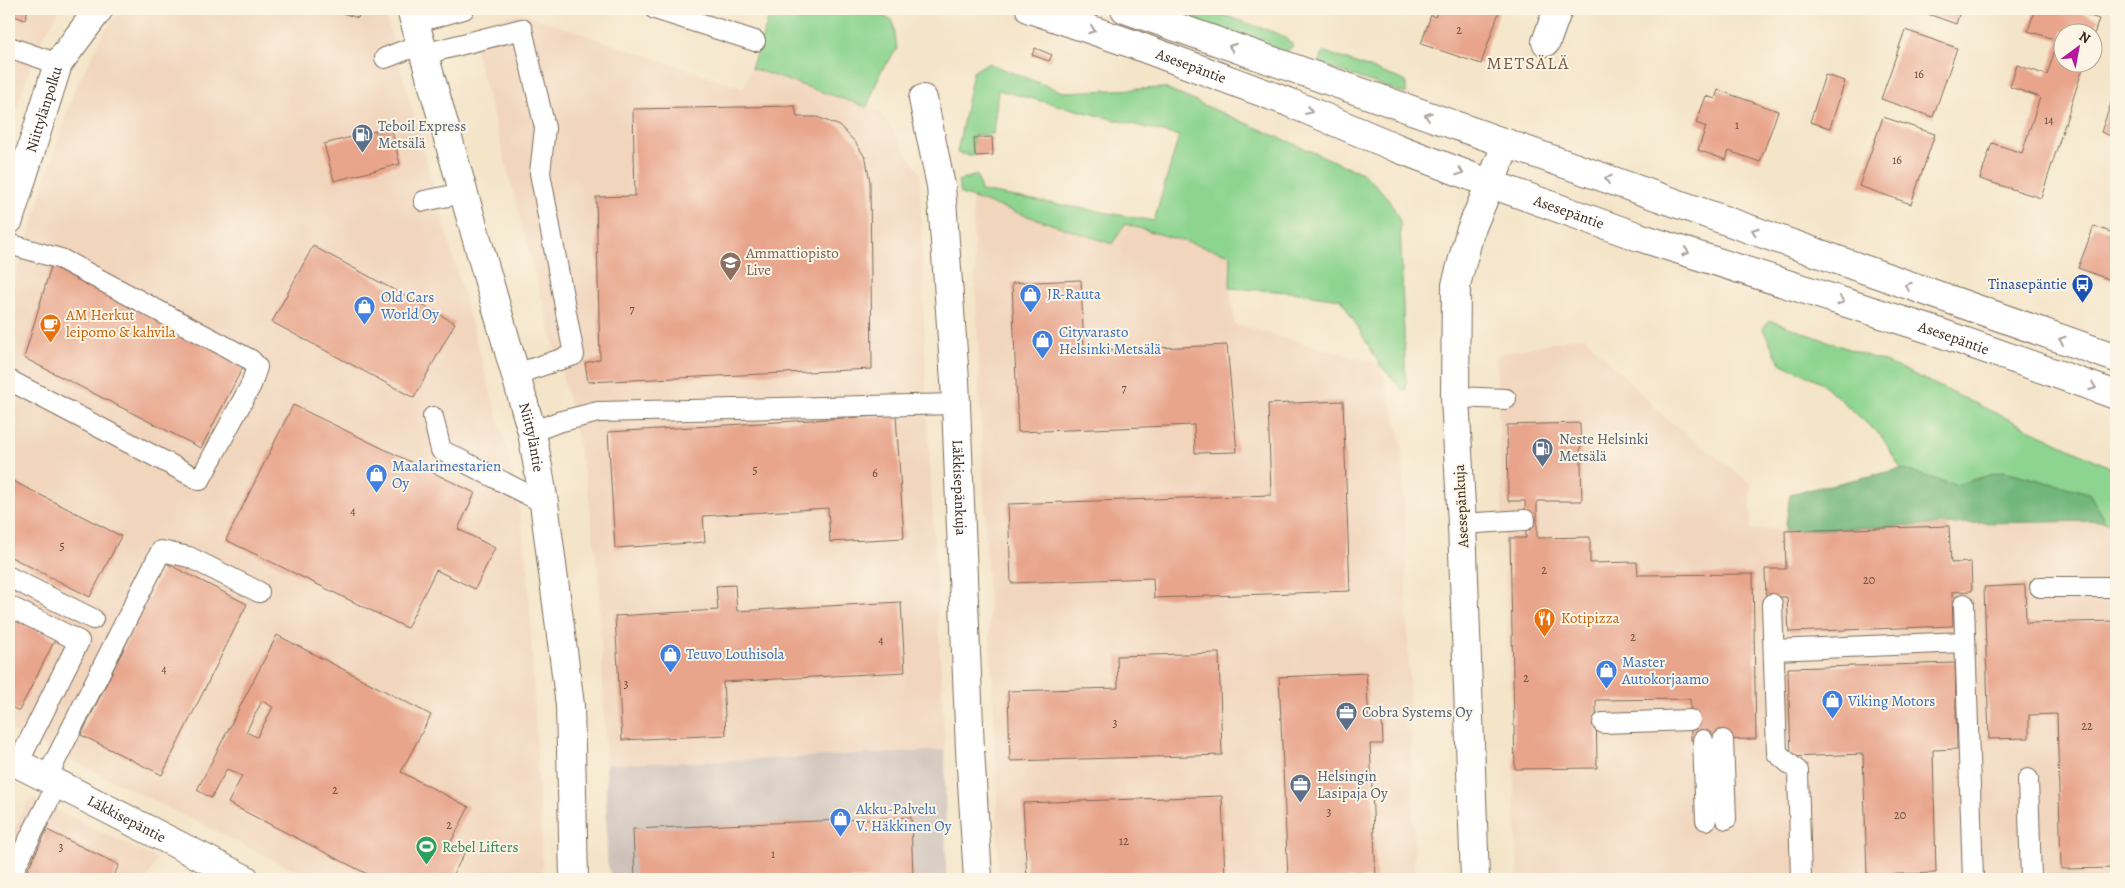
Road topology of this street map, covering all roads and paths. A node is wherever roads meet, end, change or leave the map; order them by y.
1 (99, 9) edge
2 (464, 9) edge
3 (655, 9) edge
4 (1030, 9) edge
5 (1125, 9) edge
6 (1558, 9) edge
7 (417, 32) edge
8 (754, 41) dead end
9 (1546, 42) dead end
10 (9, 47) edge
11 (385, 58) dead end
12 (58, 64) junction
13 (923, 99) dead end
14 (1507, 143) junction
15 (1491, 184) junction
16 (463, 194) junction
17 (424, 201) dead end
18 (9, 220) edge
19 (9, 244) edge
20 (2116, 358) edge
21 (516, 374) junction
22 (9, 380) edge
23 (2116, 395) edge
24 (1455, 397) junction
25 (1506, 399) dead end
26 (957, 404) junction
27 (432, 417) dead end
28 (532, 432) junction
29 (544, 503) junction
30 (1525, 520) dead end
31 (1462, 524) junction
32 (9, 577) edge
33 (2040, 587) dead end
34 (2116, 587) edge
35 (259, 592) dead end
36 (1772, 604) dead end
37 (1964, 604) dead end
38 (9, 606) edge
39 (93, 619) dead end
40 (1965, 642) junction
41 (1774, 650) junction
42 (1690, 720) dead end
43 (1603, 723) dead end
44 (1703, 740) dead end
45 (1724, 740) dead end
46 (13, 761) edge
47 (2028, 779) dead end
48 (53, 780) junction
49 (9, 879) edge
50 (246, 879) edge
51 (574, 879) edge
52 (978, 879) edge
53 (1475, 879) edge
54 (1801, 879) edge
55 (1973, 879) edge
56 (2031, 879) edge

1 - 12 street, Niittylänpolku
2 - 7 lane
3 - 8 lane
4 -> 15 street, Asesepäntie
14 -> 5 street, Asesepäntie
6 - 9 street
7 - 11 lane
7 - 16 street, Niittyläntie
7 - 21 lane
10 - 12 lane
12 - 18 street, Niittylänpolku
13 - 26 street, Läkkisepänkuja
14 - 15 street, Asesepänkuja
20 -> 14 street, Asesepäntie
15 -> 23 street, Asesepäntie
15 - 24 street, Asesepänkuja
16 - 17 lane
16 - 21 street, Niittyläntie
19 - 22 lane
21 - 28 street, Niittyläntie
24 - 25 lane
24 - 31 street, Asesepänkuja
26 - 28 lane
26 - 52 street, Läkkisepänkuja
27 - 29 lane
28 - 29 street, Niittyläntie
29 - 51 street, Niittyläntie
30 - 31 lane
31 - 53 street, Asesepänkuja
32 - 39 lane
33 - 34 lane
35 - 48 lane
36 - 41 lane
37 - 40 lane
38 - 46 lane
40 - 41 lane
40 - 55 lane
41 - 54 lane
42 - 43 lane
44 - 45 lane
46 - 48 street, Läkkisepäntie
47 - 56 lane
48 - 49 lane
48 - 50 street, Läkkisepäntie

